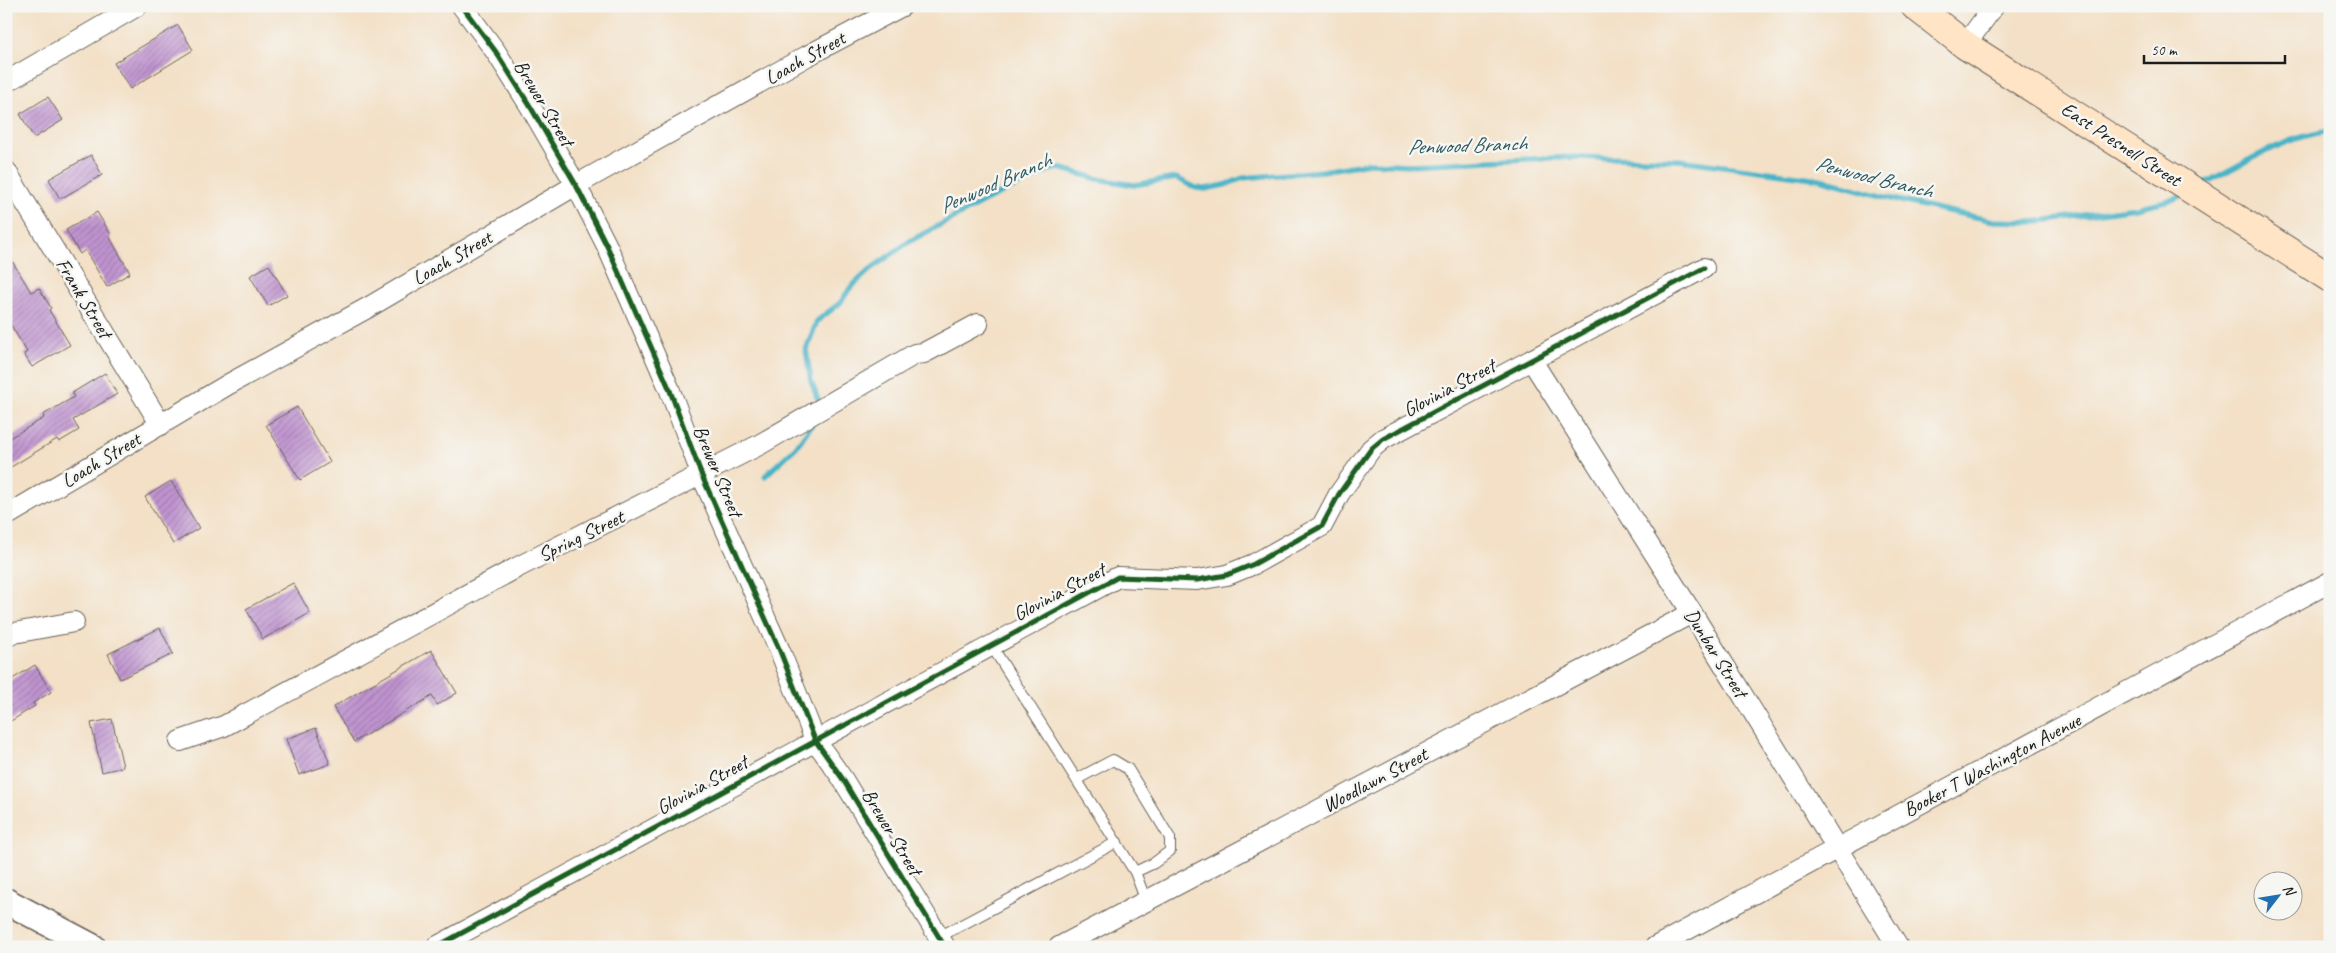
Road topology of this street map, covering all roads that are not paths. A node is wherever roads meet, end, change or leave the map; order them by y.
1 (138, 6) edge
2 (462, 6) edge
3 (902, 6) edge
4 (1915, 6) edge
5 (1994, 6) edge
6 (1965, 45) junction
7 (6, 82) edge
8 (6, 171) edge
9 (576, 185) junction
10 (1704, 268) dead end
11 (2330, 278) edge
12 (978, 324) dead end
13 (1532, 360) junction
14 (161, 425) junction
15 (702, 476) junction
16 (6, 516) edge
17 (2330, 582) edge
18 (1692, 613) junction
19 (74, 622) dead end
20 (6, 637) edge
21 (991, 645) junction
22 (815, 740) junction
23 (180, 741) dead end
24 (1077, 780) junction
25 (1117, 842) junction
26 (1837, 849) junction
27 (1135, 872) junction
28 (6, 901) edge
29 (1146, 901) junction
30 (942, 942) edge
31 (93, 947) edge
32 (436, 947) edge
33 (1059, 947) edge
34 (1655, 947) edge
35 (1898, 947) edge

1 - 7 street
2 - 9 street, Brewer Street
3 - 9 street, Loach Street
4 - 6 main road, East Presnell Street
5 - 6 street
6 - 11 main road, East Presnell Street
8 - 14 street, Frank Street
9 - 14 street, Loach Street
9 - 15 street, Brewer Street
10 - 13 street, Glovinia Street
12 - 15 street, Spring Street
13 - 18 street, Dunbar Street
13 - 21 street, Glovinia Street
14 - 16 street, Loach Street
15 - 22 street, Brewer Street
15 - 23 street, Spring Street
17 - 26 street, Booker T Washington Avenue
18 - 26 street, Dunbar Street
18 - 29 street, Woodlawn Street
19 - 20 street
21 - 22 street, Glovinia Street
21 - 24 lane
22 - 30 street, Brewer Street
22 - 32 street, Glovinia Street
24 - 25 lane
24 - 27 lane
25 - 27 lane
25 - 30 lane
26 - 34 street, Booker T Washington Avenue
26 - 35 street, Dunbar Street
27 - 29 lane
28 - 31 street
29 - 33 street, Woodlawn Street

